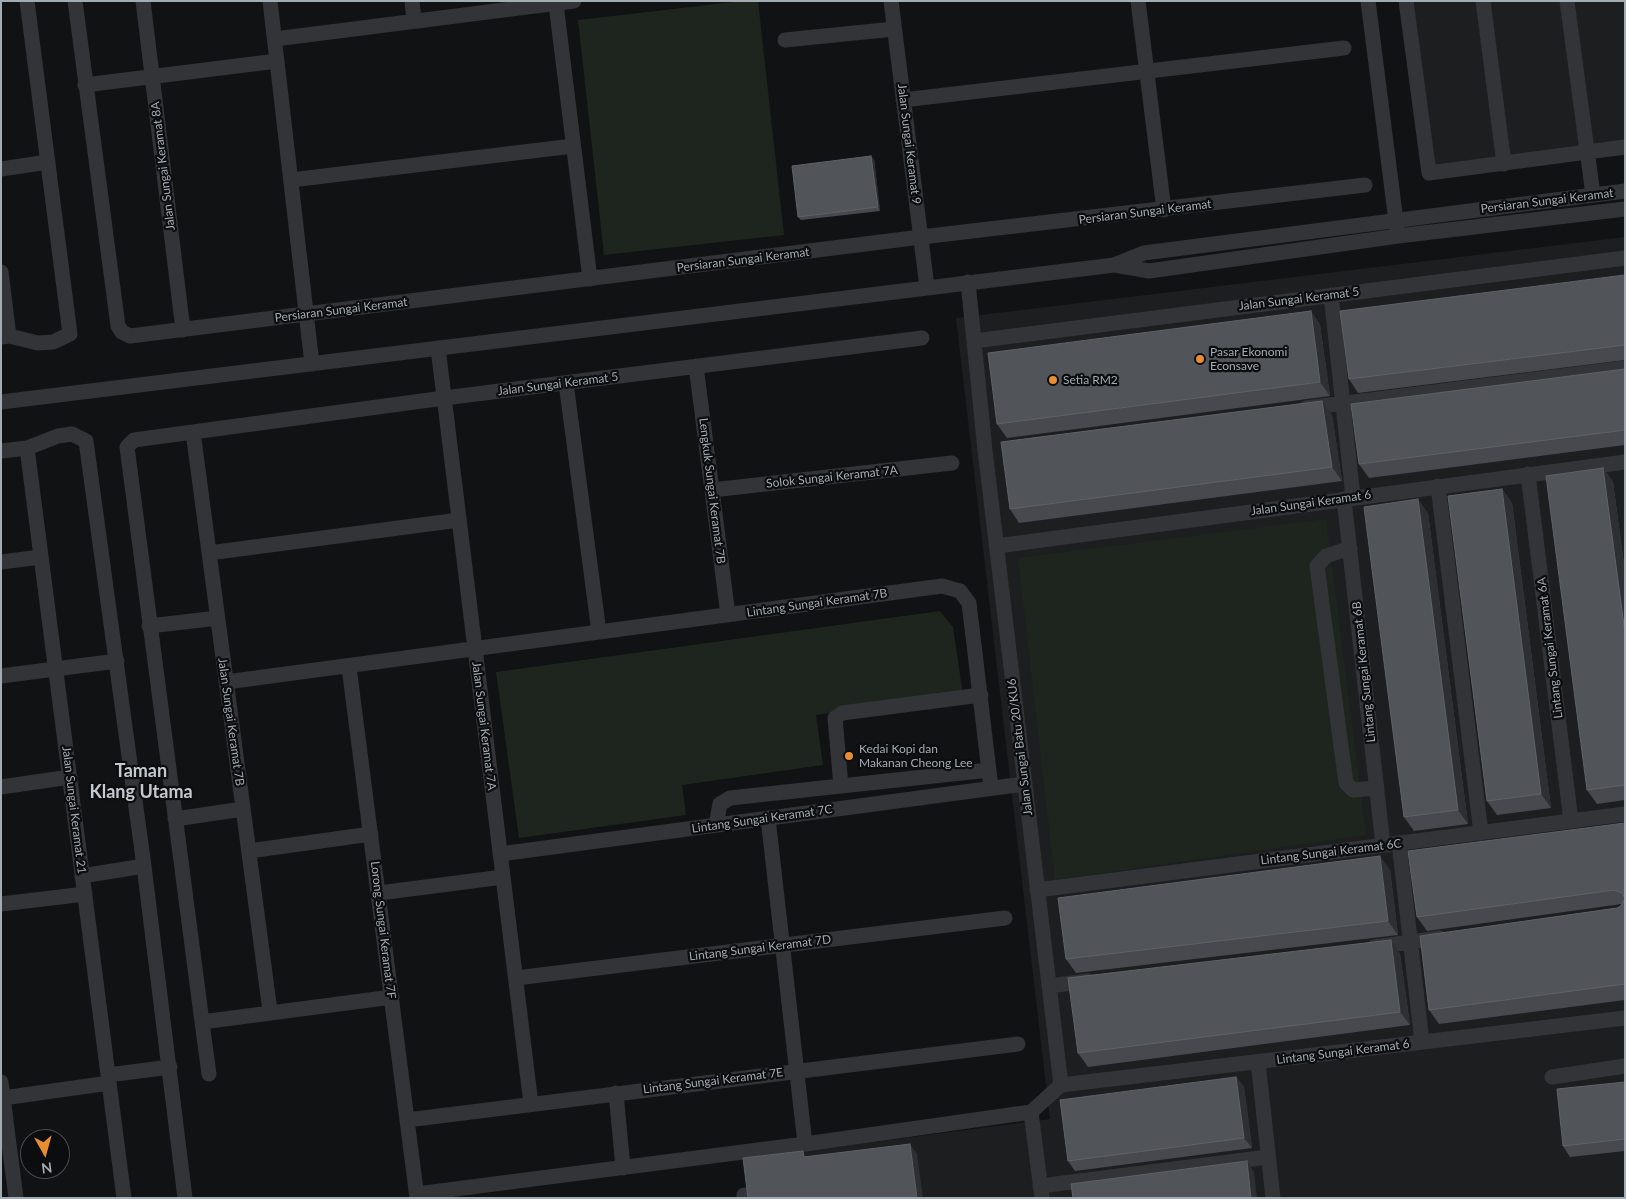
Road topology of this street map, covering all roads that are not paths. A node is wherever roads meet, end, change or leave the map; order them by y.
1 (28, 1) edge
2 (75, 1) edge
3 (143, 1) edge
4 (270, 1) edge
5 (412, 1) edge
6 (574, 1) edge
7 (891, 1) edge
8 (1138, 1) edge
9 (1368, 1) edge
10 (1406, 1) edge
11 (1483, 1) edge
12 (1567, 1) edge
13 (556, 4) junction
14 (414, 21) junction
15 (894, 29) junction
16 (275, 39) junction
17 (785, 40) dead end
18 (1344, 48) dead end
19 (277, 61) junction
20 (1147, 71) junction
21 (152, 77) junction
22 (85, 85) junction
23 (903, 100) junction
24 (573, 146) junction
25 (1625, 147) edge
26 (1588, 152) junction
27 (48, 162) junction
28 (1504, 164) junction
29 (1, 169) edge
30 (291, 180) junction
31 (1365, 185) dead end
32 (1625, 192) edge
33 (1593, 196) junction
34 (1625, 209) edge
35 (1164, 210) junction
36 (1397, 228) junction
37 (920, 238) junction
38 (1625, 258) edge
39 (1, 272) edge
40 (590, 279) junction
41 (968, 282) junction
42 (927, 287) junction
43 (1331, 295) junction
44 (307, 315) junction
45 (183, 330) junction
46 (5, 336) edge
47 (922, 338) dead end
48 (974, 341) junction
49 (438, 348) junction
50 (312, 364) junction
51 (696, 366) junction
52 (1625, 368) edge
53 (566, 383) junction
54 (444, 398) junction
55 (1, 402) edge
56 (1343, 403) junction
57 (1295, 410) edge
58 (193, 432) junction
59 (1004, 447) edge
60 (27, 448) junction
61 (985, 450) junction
62 (1, 451) edge
63 (1625, 462) edge
64 (952, 463) dead end
65 (1528, 474) junction
66 (1438, 486) junction
67 (712, 490) junction
68 (1349, 498) junction
69 (459, 520) junction
70 (997, 546) junction
71 (1350, 548) junction
72 (209, 553) junction
73 (41, 557) junction
74 (1, 562) edge
75 (728, 615) junction
76 (218, 618) junction
77 (149, 626) junction
78 (599, 632) junction
79 (475, 649) junction
80 (118, 661) junction
81 (350, 667) junction
82 (56, 670) junction
83 (1, 676) edge
84 (226, 682) junction
85 (981, 695) junction
86 (989, 770) junction
87 (70, 777) junction
88 (1024, 784) junction
89 (841, 786) junction
90 (1, 787) edge
91 (991, 788) junction
92 (1377, 788) junction
93 (243, 809) junction
94 (1625, 814) edge
95 (768, 818) junction
96 (175, 819) junction
97 (1571, 821) junction
98 (716, 825) junction
99 (1481, 833) junction
100 (371, 834) junction
101 (1399, 843) junction
102 (1383, 845) junction
103 (248, 851) junction
104 (500, 854) junction
105 (144, 866) junction
106 (82, 876) junction
107 (503, 877) junction
108 (1037, 890) junction
109 (378, 893) junction
110 (85, 894) junction
111 (1, 904) edge
112 (1005, 918) dead end
113 (1459, 936) edge
114 (1411, 943) junction
115 (782, 946) junction
116 (1362, 948) edge
117 (516, 978) junction
118 (1107, 979) edge
119 (1049, 986) junction
120 (392, 997) junction
121 (270, 1012) junction
122 (1625, 1018) edge
123 (202, 1022) junction
124 (1422, 1042) junction
125 (1018, 1044) dead end
126 (1258, 1062) junction
127 (1625, 1066) edge
128 (170, 1067) junction
129 (796, 1071) junction
130 (209, 1074) dead end
131 (1552, 1077) dead end
132 (109, 1079) junction
133 (1, 1082) edge
134 (1061, 1085) junction
135 (616, 1093) junction
136 (4, 1098) junction
137 (531, 1104) junction
138 (1031, 1112) junction
139 (407, 1120) junction
140 (805, 1144) junction
141 (6, 1157) edge
142 (1268, 1158) junction
143 (623, 1168) junction
144 (1041, 1192) edge
145 (417, 1196) edge
146 (16, 1198) edge
147 (124, 1198) edge
148 (185, 1198) edge
149 (1273, 1198) edge

1 - 27 street
2 - 22 street
3 - 21 street, Jalan Sungai Keramat 8A
4 - 16 street
5 - 14 street
6 - 13 street
7 - 15 street, Jalan Sungai Keramat 9
8 - 20 street
9 - 36 street
10 - 28 street
11 - 28 street
12 - 26 street
13 - 14 street
13 - 24 street
14 - 16 street
15 - 17 street
15 - 23 street, Jalan Sungai Keramat 9
16 - 19 street
18 - 20 street
19 - 21 street
19 - 30 street
20 - 23 street
20 - 35 street
21 - 22 street
21 - 45 street, Jalan Sungai Keramat 8A
22 - 45 street, Persiaran Sungai Keramat
23 - 37 street, Jalan Sungai Keramat 9
24 - 30 street
24 - 40 street
25 - 26 street
26 - 28 street
26 - 33 street
27 - 29 street
27 - 46 street
30 - 44 street
31 - 35 street, Persiaran Sungai Keramat
32 - 33 street, Persiaran Sungai Keramat
33 - 36 street, Persiaran Sungai Keramat
34 - 36 street, Persiaran Sungai Keramat
35 - 37 street, Persiaran Sungai Keramat
36 - 41 street, Persiaran Sungai Keramat
37 - 40 street, Persiaran Sungai Keramat
37 - 42 street, Jalan Sungai Keramat 9
38 - 43 street, Jalan Sungai Keramat 5
39 - 46 street
40 - 44 street, Persiaran Sungai Keramat
41 - 42 street, Persiaran Sungai Keramat
41 - 48 street, Jalan Sungai Batu 20/KU6
42 - 49 street, Persiaran Sungai Keramat
43 - 48 street, Jalan Sungai Keramat 5
43 - 56 street, Lintang Sungai Keramat 6B
44 - 45 street, Persiaran Sungai Keramat
44 - 50 street
47 - 51 street, Jalan Sungai Keramat 5
48 - 61 street, Jalan Sungai Batu 20/KU6
49 - 50 street, Persiaran Sungai Keramat
49 - 54 street, Jalan Sungai Keramat 7A
50 - 55 street, Persiaran Sungai Keramat
51 - 53 street, Jalan Sungai Keramat 5
51 - 67 street, Lengkuk Sungai Keramat 7B
52 - 56 street
53 - 54 street, Jalan Sungai Keramat 5
53 - 78 street
54 - 58 street, Jalan Sungai Keramat 5
54 - 69 street, Jalan Sungai Keramat 7A
56 - 57 street
56 - 68 street, Lintang Sungai Keramat 6B
58 - 72 street, Jalan Sungai Keramat 7B
58 - 77 street, Jalan Sungai Keramat 5
59 - 61 street
60 - 62 street
60 - 73 street, Jalan Sungai Keramat 21
60 - 80 street
61 - 70 street, Jalan Sungai Batu 20/KU6
63 - 65 street, Jalan Sungai Keramat 6
64 - 67 street, Solok Sungai Keramat 7A
65 - 66 street, Jalan Sungai Keramat 6
65 - 97 street, Lintang Sungai Keramat 6A
66 - 68 street, Jalan Sungai Keramat 6
66 - 99 street
67 - 75 street, Lengkuk Sungai Keramat 7B
68 - 70 street, Jalan Sungai Keramat 6
68 - 71 street, Lintang Sungai Keramat 6B
69 - 72 street
69 - 79 street, Jalan Sungai Keramat 7A
70 - 88 street, Jalan Sungai Batu 20/KU6
71 - 92 street, Lintang Sungai Keramat 6B
71 - 92 street
72 - 76 street, Jalan Sungai Keramat 7B
73 - 74 street
73 - 82 street, Jalan Sungai Keramat 21
75 - 78 street, Lintang Sungai Keramat 7B
75 - 85 street, Lintang Sungai Keramat 7B
76 - 77 street
76 - 84 street, Jalan Sungai Keramat 7B
77 - 96 street
78 - 79 street, Lintang Sungai Keramat 7B
79 - 81 street, Lintang Sungai Keramat 7B
79 - 104 street, Jalan Sungai Keramat 7A
80 - 82 street
80 - 105 street
81 - 84 street, Lintang Sungai Keramat 7B
81 - 100 street, Lorong Sungai Keramat 7F
82 - 83 street
82 - 87 street, Jalan Sungai Keramat 21
84 - 93 street, Jalan Sungai Keramat 7B
85 - 86 street, Lintang Sungai Keramat 7B
85 - 89 street
86 - 89 street
86 - 91 street, Lintang Sungai Keramat 7B
87 - 90 street
87 - 106 street, Jalan Sungai Keramat 21
88 - 91 street, Lintang Sungai Keramat 7C
88 - 108 street, Jalan Sungai Batu 20/KU6
89 - 98 street
91 - 95 street, Lintang Sungai Keramat 7C
92 - 102 street, Lintang Sungai Keramat 6B
93 - 96 street
93 - 103 street, Jalan Sungai Keramat 7B
94 - 97 street, Lintang Sungai Keramat 6C
95 - 98 street, Lintang Sungai Keramat 7C
95 - 115 street
96 - 123 street
97 - 99 street, Lintang Sungai Keramat 6C
98 - 104 street, Lintang Sungai Keramat 7C
99 - 101 street, Lintang Sungai Keramat 6C
100 - 103 street
100 - 109 street, Lorong Sungai Keramat 7F
101 - 102 street, Lintang Sungai Keramat 6C
101 - 114 street
102 - 108 street, Lintang Sungai Keramat 6C
103 - 121 street, Jalan Sungai Keramat 7B
104 - 107 street, Jalan Sungai Keramat 7A
105 - 106 street
105 - 128 street
106 - 110 street, Jalan Sungai Keramat 21
107 - 109 street
107 - 117 street, Jalan Sungai Keramat 7A
108 - 119 street, Jalan Sungai Batu 20/KU6
109 - 120 street, Lorong Sungai Keramat 7F
110 - 111 street
110 - 132 street, Jalan Sungai Keramat 21
112 - 115 street, Lintang Sungai Keramat 7D
113 - 114 street
114 - 116 street
114 - 124 street
115 - 117 street, Lintang Sungai Keramat 7D
115 - 129 street
117 - 137 street, Jalan Sungai Keramat 7A
118 - 119 street
119 - 134 street, Jalan Sungai Batu 20/KU6
120 - 121 street
120 - 139 street, Lorong Sungai Keramat 7F
121 - 123 street
122 - 124 street, Lintang Sungai Keramat 6
123 - 130 street
124 - 126 street, Lintang Sungai Keramat 6
125 - 129 street, Lintang Sungai Keramat 7E
126 - 134 street, Lintang Sungai Keramat 6
126 - 142 street
127 - 131 street
128 - 132 street
128 - 148 street
129 - 135 street, Lintang Sungai Keramat 7E
129 - 140 street
132 - 136 street
132 - 147 street, Jalan Sungai Keramat 21
133 - 136 street
134 - 138 street
135 - 137 street, Lintang Sungai Keramat 7E
135 - 143 street
136 - 141 street
137 - 139 street, Lintang Sungai Keramat 7E
138 - 140 street
138 - 144 street
139 - 145 street, Lorong Sungai Keramat 7F
140 - 143 street
141 - 146 street
142 - 144 street
142 - 149 street
143 - 145 street

